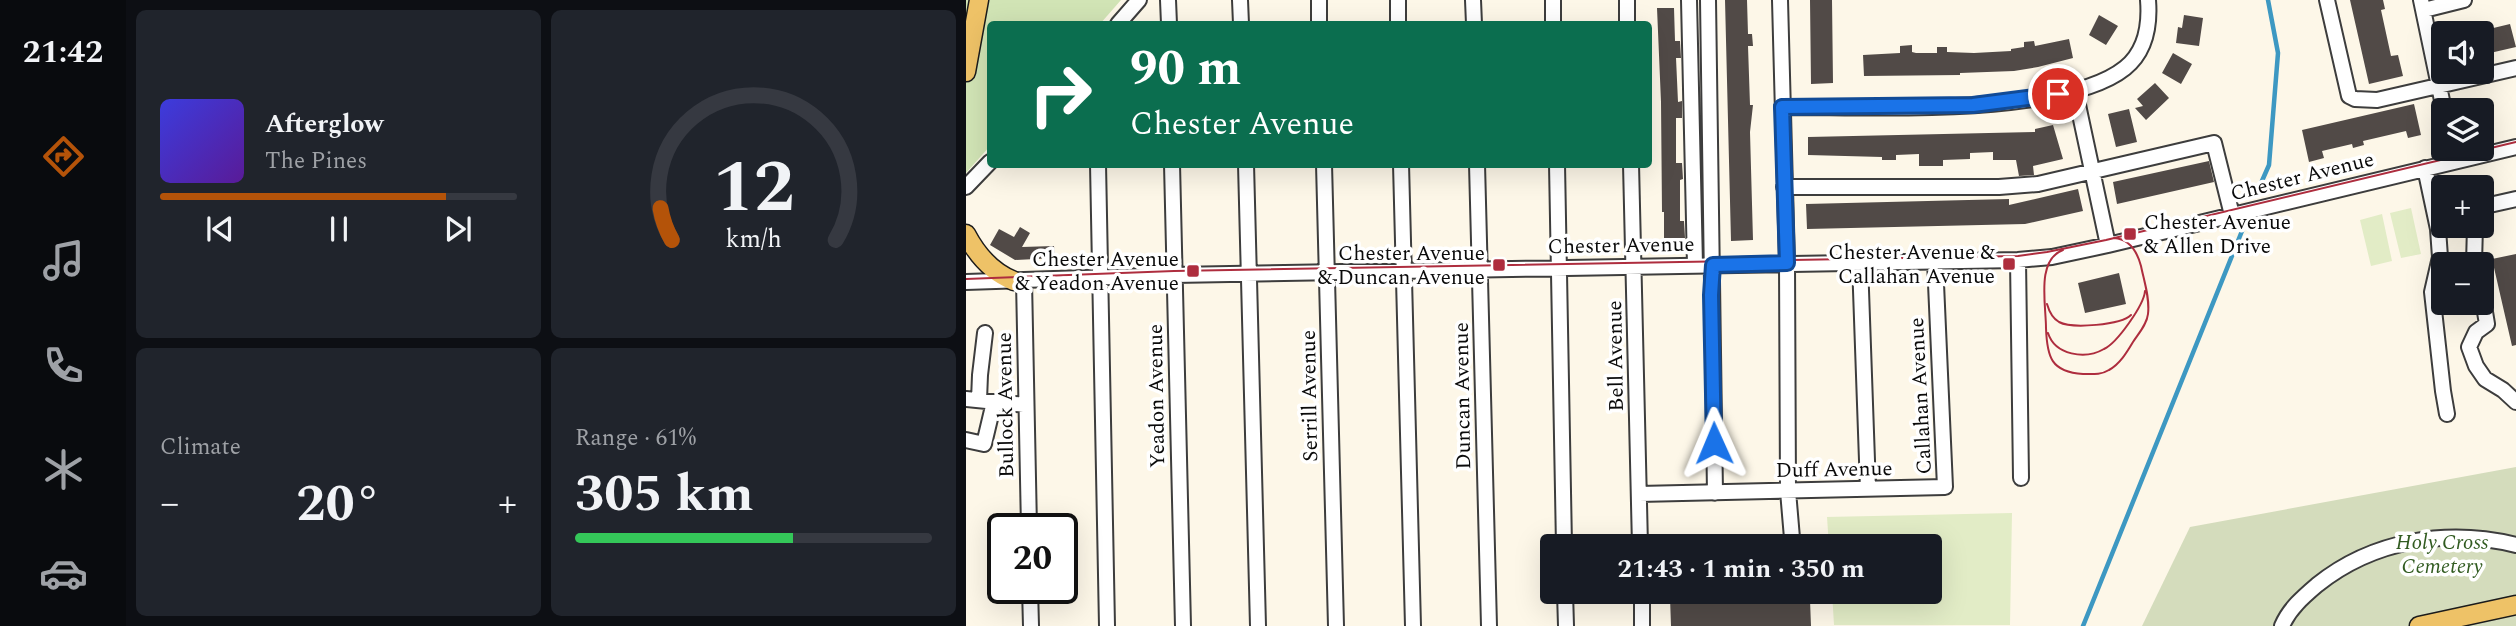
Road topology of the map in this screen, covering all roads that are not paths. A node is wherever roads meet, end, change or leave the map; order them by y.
1 (979, 0) edge
2 (1139, 0) edge
3 (1168, 0) edge
4 (1240, 0) edge
5 (1319, 0) edge
6 (1398, 0) edge
7 (1473, 0) edge
8 (1553, 0) edge
9 (1627, 0) edge
10 (1689, 0) edge
11 (1709, 0) edge
12 (1780, 0) edge
13 (2148, 0) edge
14 (2327, 0) edge
15 (2464, 0) edge
16 (2422, 5) edge
17 (1121, 21) edge
18 (1169, 21) edge
19 (1241, 21) edge
20 (1319, 21) edge
21 (1398, 21) edge
22 (1474, 21) edge
23 (1553, 21) edge
24 (1627, 21) edge
25 (2516, 68) edge
26 (966, 72) edge
27 (2440, 86) junction
28 (2075, 91) junction
29 (2442, 98) edge
30 (1782, 107) junction
31 (2516, 147) edge
32 (2494, 150) edge
33 (2441, 161) edge
34 (987, 165) edge
35 (1098, 168) edge
36 (1172, 168) edge
37 (1246, 168) edge
38 (1324, 168) edge
39 (1401, 168) edge
40 (1477, 168) edge
41 (1557, 168) edge
42 (1631, 168) edge
43 (2425, 168) junction
44 (2092, 170) junction
45 (966, 187) edge
46 (1784, 187) junction
47 (2516, 199) edge
48 (2494, 204) edge
49 (2232, 215) junction
50 (966, 234) edge
51 (2108, 245) junction
52 (2018, 260) junction
53 (1935, 261) junction
54 (1860, 262) junction
55 (1787, 263) junction
56 (1695, 265) junction
57 (1713, 265) junction
58 (1634, 266) junction
59 (1559, 268) junction
60 (1479, 269) junction
61 (1404, 271) junction
62 (1327, 272) junction
63 (1250, 274) junction
64 (1174, 275) junction
65 (1102, 278) junction
66 (1019, 281) junction
67 (966, 282) edge
68 (2486, 315) edge
69 (985, 332) dead end
70 (975, 402) edge
71 (2516, 402) edge
72 (1026, 405) junction
73 (2447, 414) dead end
74 (966, 440) edge
75 (2021, 478) dead end
76 (1945, 487) joint
77 (1868, 489) junction
78 (1788, 491) junction
79 (1715, 493) junction
80 (1639, 494) junction
81 (1029, 513) edge
82 (1564, 534) edge
83 (1640, 534) edge
84 (1792, 534) edge
85 (2516, 545) edge
86 (1030, 604) edge
87 (1565, 604) edge
88 (1642, 604) edge
89 (2516, 605) edge
90 (1031, 626) edge
91 (1107, 626) edge
92 (1183, 626) edge
93 (1258, 626) edge
94 (1336, 626) edge
95 (1413, 626) edge
96 (1489, 626) edge
97 (1566, 626) edge
98 (1642, 626) edge
99 (2283, 626) edge
100 (2419, 626) edge

1 - 26 main road
2 - 17 street
3 - 18 street
4 - 19 street
5 - 20 street
6 - 21 street
7 - 22 street
8 - 23 street
9 - 24 street
10 - 56 street
11 - 57 street
12 - 30 street
13 - 28 street
14 - 27 street
15 - 16 street
16 - 27 street
25 - 27 street
27 - 29 street
28 - 30 street
28 - 44 street
30 - 46 street
31 - 32 street, Chester Avenue
33 - 43 street, Chester Avenue
34 - 45 street
35 - 65 street
36 - 64 street, Yeadon Avenue
37 - 63 street
38 - 62 street, Serrill Avenue
39 - 61 street
40 - 60 street, Duncan Avenue
41 - 59 street
42 - 58 street, Bell Avenue
43 - 49 street, Chester Avenue
43 - 73 street
44 - 46 street
44 - 49 street
44 - 51 street
46 - 55 street
47 - 48 street
49 - 51 street, Chester Avenue
50 - 66 main road
51 - 52 street, Chester Avenue
52 - 53 street, Chester Avenue
52 - 75 street
53 - 54 street, Chester Avenue
53 - 76 street, Callahan Avenue
54 - 55 street, Chester Avenue
54 - 77 street
55 - 57 street, Chester Avenue
55 - 78 street
56 - 57 street, Chester Avenue
56 - 58 street, Chester Avenue
57 - 79 street
58 - 59 street, Chester Avenue
58 - 80 street, Bell Avenue
59 - 60 street, Chester Avenue
59 - 82 street
60 - 61 street, Chester Avenue
60 - 96 street, Duncan Avenue
61 - 62 street, Chester Avenue
61 - 95 street
62 - 63 street, Chester Avenue
62 - 94 street, Serrill Avenue
63 - 64 street, Chester Avenue
63 - 93 street
64 - 65 street, Chester Avenue
64 - 92 street, Yeadon Avenue
65 - 66 street, Chester Avenue
65 - 91 street
66 - 67 street, Chester Avenue
66 - 72 street, Bullock Avenue
68 - 71 street
69 - 70 street
70 - 72 street
70 - 74 street
72 - 81 street, Bullock Avenue
76 - 77 street, Duff Avenue
77 - 78 street, Duff Avenue
78 - 79 street, Duff Avenue
78 - 84 street
79 - 80 street, Duff Avenue
80 - 83 street, Bell Avenue
85 - 99 street
86 - 90 street
87 - 97 street
88 - 98 street
89 - 100 main road

